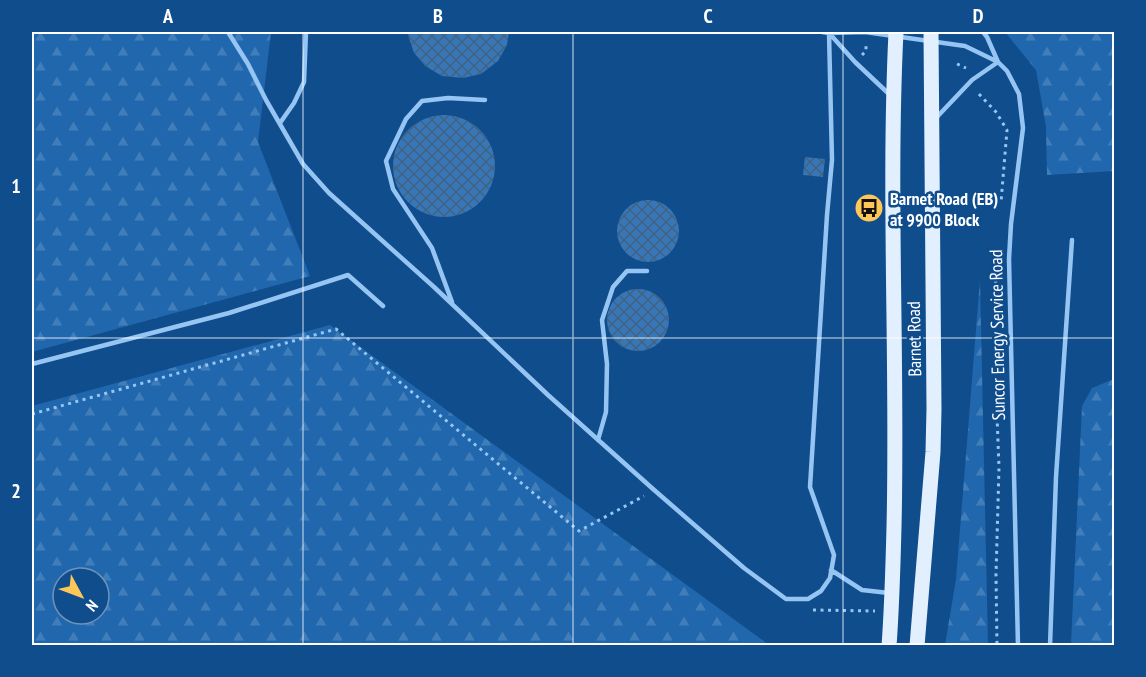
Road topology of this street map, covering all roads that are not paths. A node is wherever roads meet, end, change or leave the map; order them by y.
1 (228, 32) edge
2 (306, 32) edge
3 (822, 32) edge
4 (983, 32) edge
5 (830, 33) edge
6 (896, 34) edge
7 (931, 36) edge
8 (998, 62) junction
9 (893, 98) junction
10 (485, 100) dead end
11 (932, 122) junction
12 (280, 123) junction
13 (1072, 240) dead end
14 (647, 271) dead end
15 (453, 305) junction
16 (383, 306) dead end
17 (32, 364) edge
18 (598, 440) junction
19 (831, 570) junction
20 (892, 593) junction
21 (889, 645) edge
22 (917, 645) edge
23 (1017, 645) edge
24 (1050, 645) edge

1 - 12 lane
2 - 12 lane
3 - 5 lane, Suncor Energy Service Road
4 - 8 lane
5 - 6 lane, Suncor Energy Service Road
5 - 9 lane
5 - 19 lane
6 - 7 lane, Suncor Energy Service Road
6 - 9 main road, Barnet Road
7 - 8 lane, Suncor Energy Service Road
7 - 11 main road, Barnet Road
8 - 11 lane
8 - 23 lane, Suncor Energy Service Road
9 - 20 main road, Barnet Road
10 - 15 lane
11 - 22 main road, Barnet Road
12 - 15 lane
13 - 24 lane
14 - 18 lane
15 - 18 lane
16 - 17 lane
18 - 19 lane
19 - 20 lane
20 - 21 main road, Barnet Road

